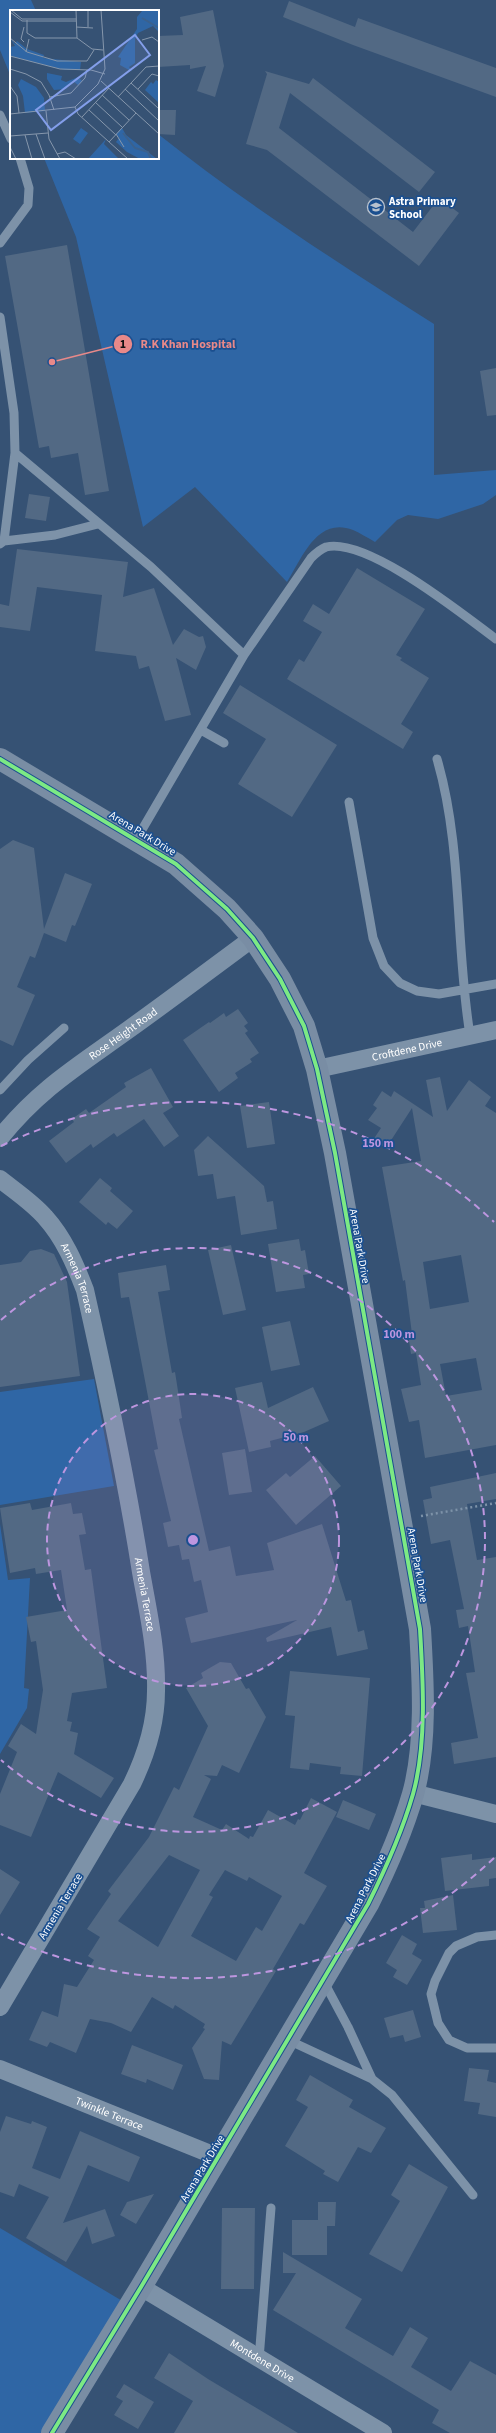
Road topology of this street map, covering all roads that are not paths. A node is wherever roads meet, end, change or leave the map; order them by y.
1 (0, 115) edge
2 (10, 137) edge
3 (20, 159) edge
4 (0, 243) edge
5 (0, 317) edge
6 (15, 453) junction
7 (98, 524) junction
8 (2, 542) edge
9 (496, 639) edge
10 (244, 656) junction
11 (201, 730) junction
12 (224, 743) dead end
13 (0, 759) edge
14 (437, 759) dead end
15 (349, 802) dead end
16 (136, 840) junction
17 (253, 938) junction
18 (496, 984) edge
19 (463, 990) junction
20 (64, 1028) dead end
21 (496, 1030) edge
22 (470, 1035) junction
23 (317, 1069) junction
24 (0, 1090) edge
25 (0, 1138) edge
26 (0, 1179) edge
27 (413, 1792) junction
28 (496, 1814) edge
29 (496, 1935) edge
30 (324, 1982) junction
31 (0, 2007) edge
32 (288, 2040) junction
33 (496, 2048) edge
34 (0, 2069) edge
35 (372, 2079) junction
36 (218, 2157) junction
37 (473, 2194) dead end
38 (271, 2208) dead end
39 (141, 2287) junction
40 (259, 2359) junction
41 (52, 2433) edge
42 (383, 2433) edge

1 - 2 lane
3 - 4 lane
5 - 6 lane
6 - 7 lane
6 - 8 lane
7 - 8 lane
7 - 10 lane
9 - 10 lane
10 - 11 lane
11 - 12 lane
11 - 16 lane
13 - 16 street, Arena Park Drive
14 - 19 lane
15 - 19 lane
16 - 17 street, Arena Park Drive
17 - 23 street, Arena Park Drive
17 - 25 street, Rose Height Road
18 - 19 lane
19 - 22 lane
20 - 24 lane
21 - 22 street, Croftdene Drive
22 - 23 street, Croftdene Drive
23 - 27 street, Arena Park Drive
26 - 31 street, Armenia Terrace
27 - 28 street
27 - 30 street, Arena Park Drive
29 - 33 lane
30 - 32 street, Arena Park Drive
30 - 35 lane
32 - 35 lane
32 - 36 street, Arena Park Drive
34 - 36 street, Twinkle Terrace
35 - 37 lane
36 - 39 street, Arena Park Drive
38 - 40 lane
39 - 40 street, Montdene Drive
39 - 41 street, Arena Park Drive
40 - 42 street, Montdene Drive

